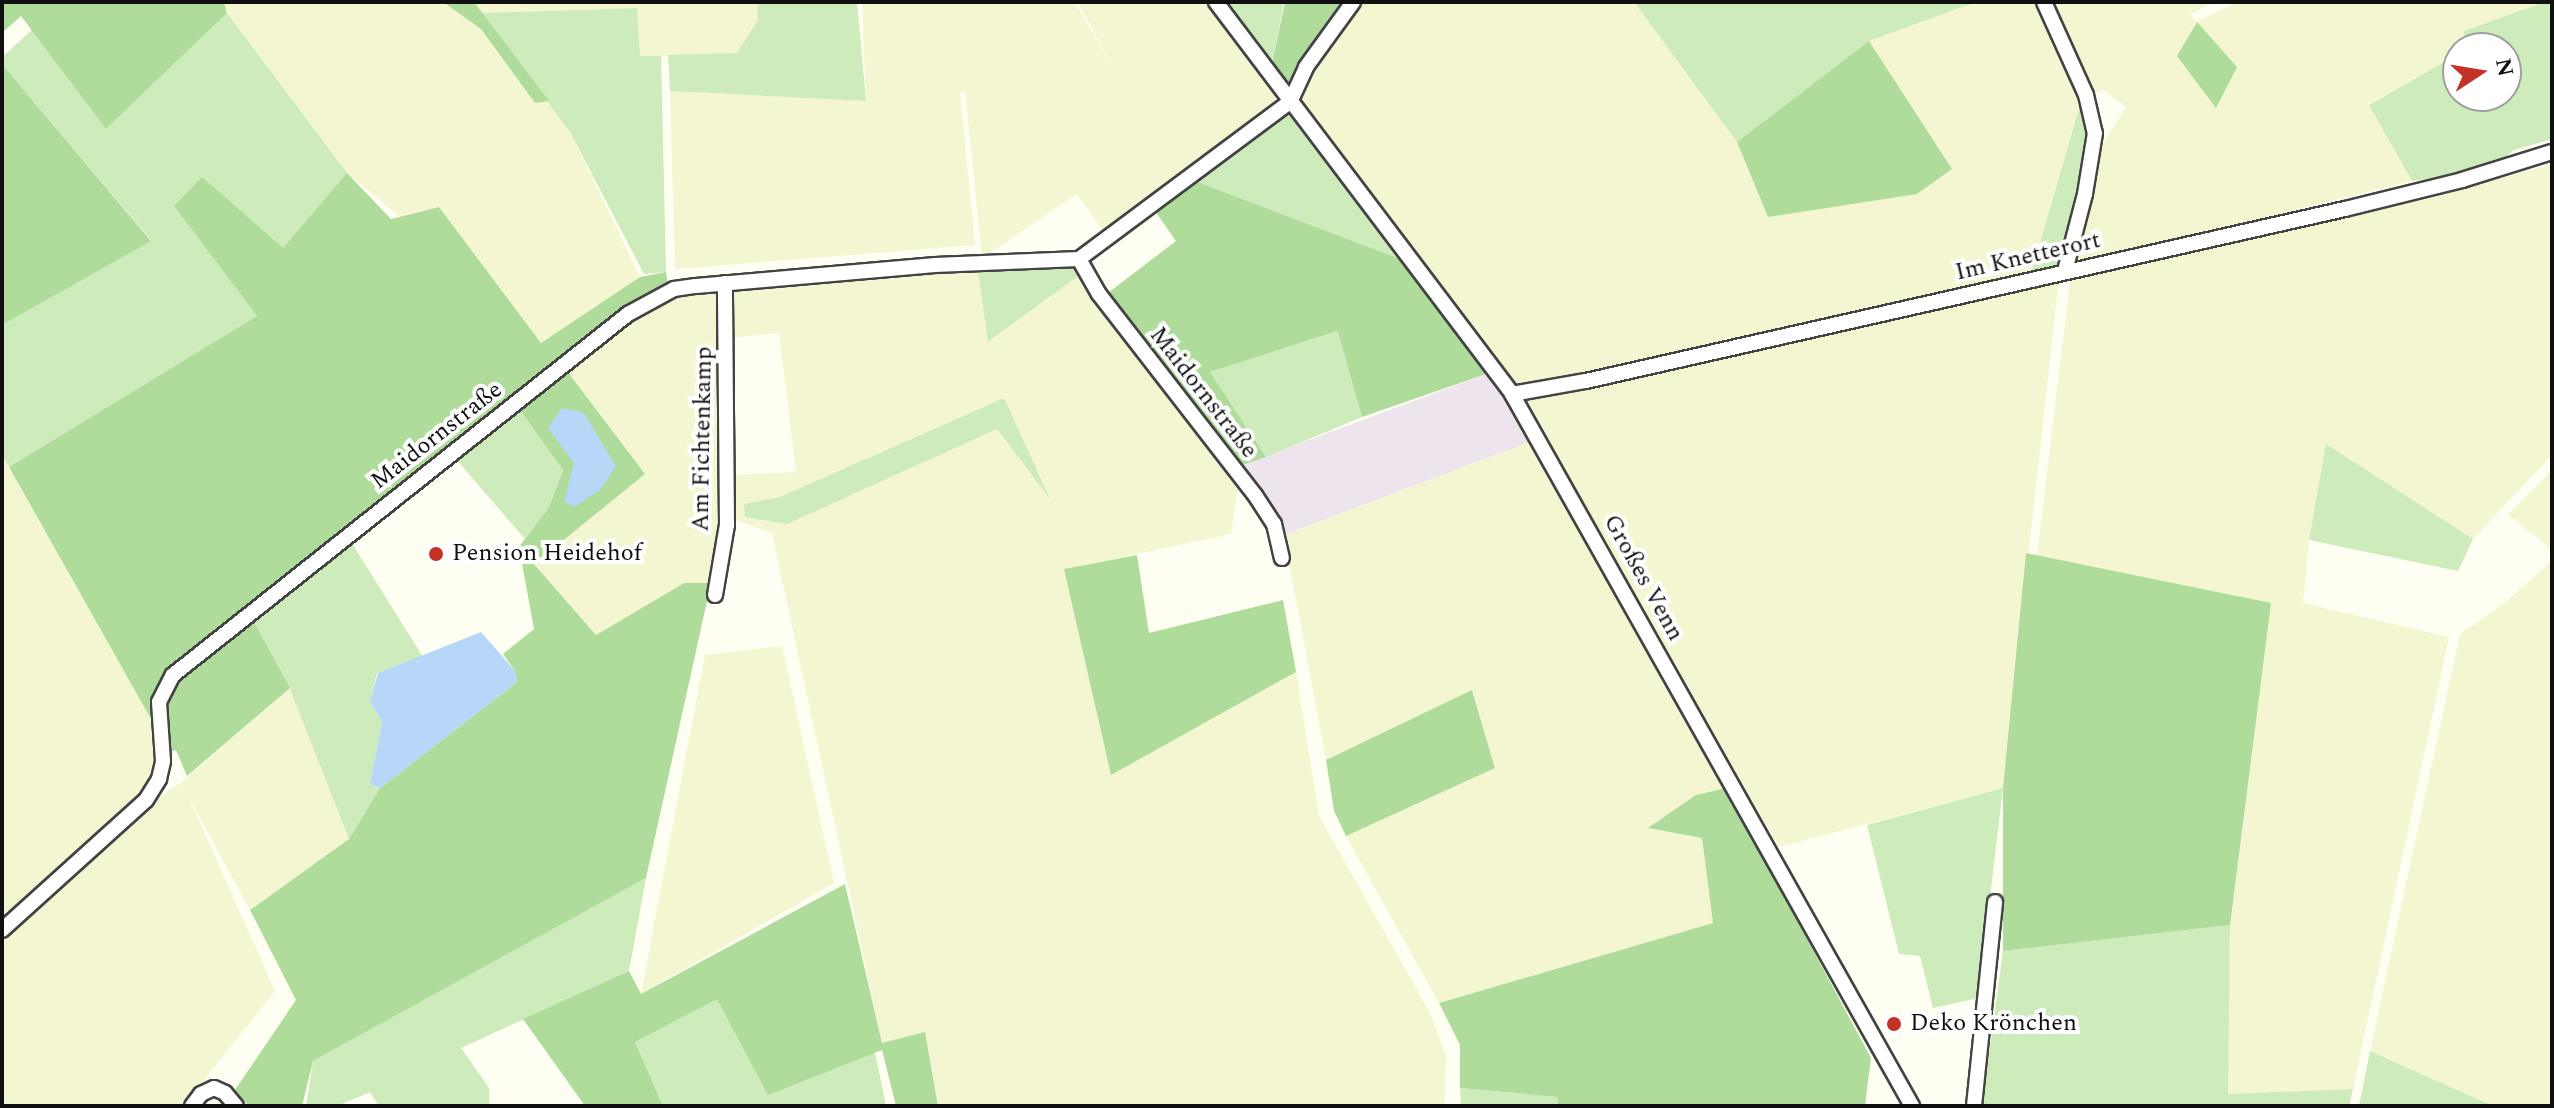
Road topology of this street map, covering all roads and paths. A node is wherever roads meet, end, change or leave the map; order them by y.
1 (1216, 2) edge
2 (1353, 2) edge
3 (2044, 2) edge
4 (1290, 102) junction
5 (2552, 152) edge
6 (1079, 259) junction
7 (2065, 271) junction
8 (725, 283) junction
9 (1512, 394) junction
10 (1282, 558) dead end
11 (715, 595) dead end
12 (1995, 902) dead end
13 (2, 930) edge
14 (192, 1106) edge
15 (236, 1106) edge
16 (1912, 1106) edge
17 (1974, 1106) edge

1 - 4 street, Großes Venn
2 - 4 street
3 - 7 street
4 - 6 street
4 - 9 street, Großes Venn
5 - 7 street, Im Knetterort
6 - 8 street, Maidornstraße
6 - 10 street, Maidornstraße
7 - 9 street, Im Knetterort
8 - 11 street, Am Fichtenkamp
8 - 13 street, Maidornstraße
9 - 16 street, Großes Venn
12 - 17 street
14 - 15 street

